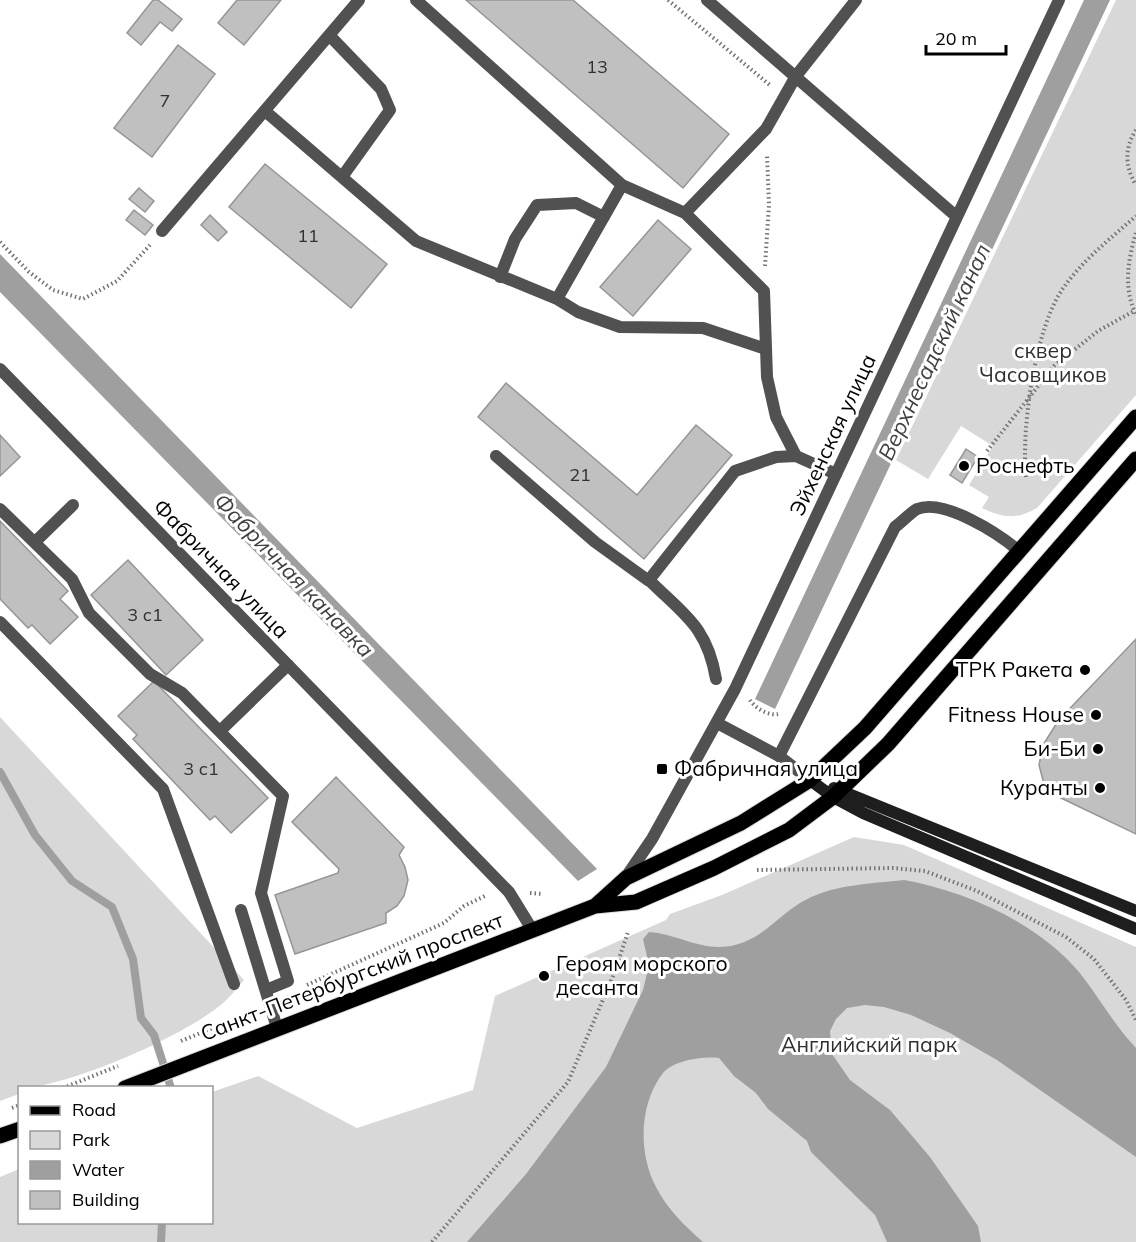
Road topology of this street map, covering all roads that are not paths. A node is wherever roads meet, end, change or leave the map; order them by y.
1 (359, 0) edge
2 (416, 0) edge
3 (707, 0) edge
4 (856, 0) edge
5 (1059, 0) edge
6 (330, 36) junction
7 (796, 76) junction
8 (265, 111) junction
9 (342, 177) junction
10 (622, 185) junction
11 (685, 213) junction
12 (604, 216) junction
13 (957, 216) junction
14 (162, 231) road end
15 (500, 277) junction
16 (557, 299) junction
17 (766, 349) junction
18 (0, 369) edge
19 (1136, 417) edge
20 (496, 456) dead end
21 (795, 456) junction
22 (1136, 459) edge
23 (836, 474) junction
24 (73, 505) dead end
25 (0, 509) edge
26 (35, 542) junction
27 (1019, 551) junction
28 (649, 581) junction
29 (0, 622) edge
30 (288, 665) junction
31 (716, 680) dead end
32 (717, 723) junction
33 (220, 731) junction
34 (779, 756) junction
35 (810, 780) junction
36 (837, 794) junction
37 (626, 878) junction
38 (594, 906) junction
39 (241, 910) dead end
40 (1136, 911) edge
41 (1136, 929) edge
42 (533, 931) junction
43 (234, 984) dead end
44 (266, 990) junction
45 (278, 1028) junction
46 (130, 1086) edge
47 (18, 1130) edge
48 (0, 1136) edge

1 - 6 street
2 - 10 street
3 - 7 street
4 - 7 street
5 - 13 street, Эйхенская улица
6 - 8 street
6 - 9 street
7 - 11 street
7 - 13 street
8 - 9 street
8 - 14 street
9 - 15 street
10 - 11 street
10 - 12 street
11 - 17 street
12 - 15 street
12 - 16 street
13 - 23 street, Эйхенская улица
15 - 16 street
16 - 17 street
17 - 21 street
18 - 30 street, Фабричная улица
19 - 27 main road, Санкт-Петербургский проспект
20 - 28 street
21 - 23 street
21 - 28 street
22 - 36 main road, Санкт-Петербургский проспект
23 - 32 street, Эйхенская улица
24 - 26 street
25 - 26 street
26 - 33 street
27 - 34 street
27 - 35 main road, Санкт-Петербургский проспект
28 - 31 street
29 - 43 street
30 - 33 street
30 - 42 street, Фабричная улица
32 - 34 street
32 - 37 street, Эйхенская улица
33 - 44 street
34 - 35 street
35 - 36 street
35 - 37 main road, Санкт-Петербургский проспект
36 - 38 main road, Санкт-Петербургский проспект
36 - 40 street
36 - 41 street
37 - 38 main road, Санкт-Петербургский проспект
38 - 42 main road, Санкт-Петербургский проспект
39 - 44 street
42 - 45 main road, Санкт-Петербургский проспект
44 - 45 street
45 - 46 main road, Санкт-Петербургский проспект
47 - 48 main road

